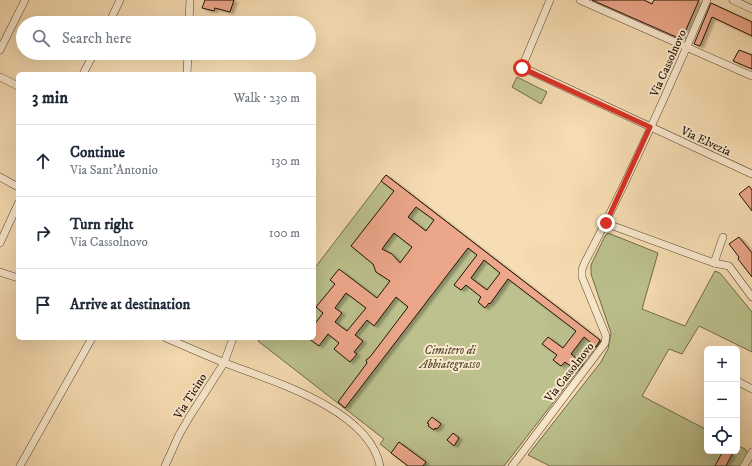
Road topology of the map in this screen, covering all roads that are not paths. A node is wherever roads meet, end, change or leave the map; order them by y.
1 (25, 0) edge
2 (120, 0) edge
3 (190, 0) edge
4 (550, 0) edge
5 (580, 0) edge
6 (707, 0) edge
7 (732, 0) edge
8 (752, 9) edge
9 (17, 16) edge
10 (112, 16) edge
11 (189, 16) edge
12 (16, 18) edge
13 (687, 48) junction
14 (0, 50) edge
15 (90, 60) edge
16 (188, 60) edge
17 (84, 72) edge
18 (187, 72) edge
19 (752, 76) edge
20 (0, 77) edge
21 (16, 85) edge
22 (650, 127) junction
23 (752, 174) edge
24 (0, 177) edge
25 (16, 186) edge
26 (16, 208) edge
27 (606, 223) junction
28 (723, 237) dead end
29 (0, 243) edge
30 (714, 263) junction
31 (0, 272) edge
32 (16, 277) edge
33 (752, 297) edge
34 (91, 340) edge
35 (171, 340) edge
36 (232, 340) edge
37 (224, 363) junction
38 (739, 382) edge
39 (752, 389) edge
40 (752, 452) edge
41 (20, 466) edge
42 (165, 466) edge
43 (380, 466) edge
44 (512, 466) edge
45 (744, 466) edge

1 - 9 street
2 - 10 street
3 - 11 street
4 - 22 street, Via Elvezia
5 - 13 street
6 - 13 street, Via Cassolnovo
7 - 8 street
12 - 14 street
13 - 19 street
13 - 22 street, Via Cassolnovo
15 - 17 street
16 - 18 street
20 - 21 street
22 - 23 street, Via Elvezia
22 - 27 street, Via Cassolnovo
24 - 25 street
26 - 29 street
27 - 30 street
27 - 44 street, Via Cassolnovo
28 - 30 street
30 - 33 street
31 - 32 street
34 - 41 street
35 - 37 street
36 - 37 street, Via Ticino
37 - 42 street, Via Ticino
37 - 43 street
38 - 39 street
40 - 45 street

